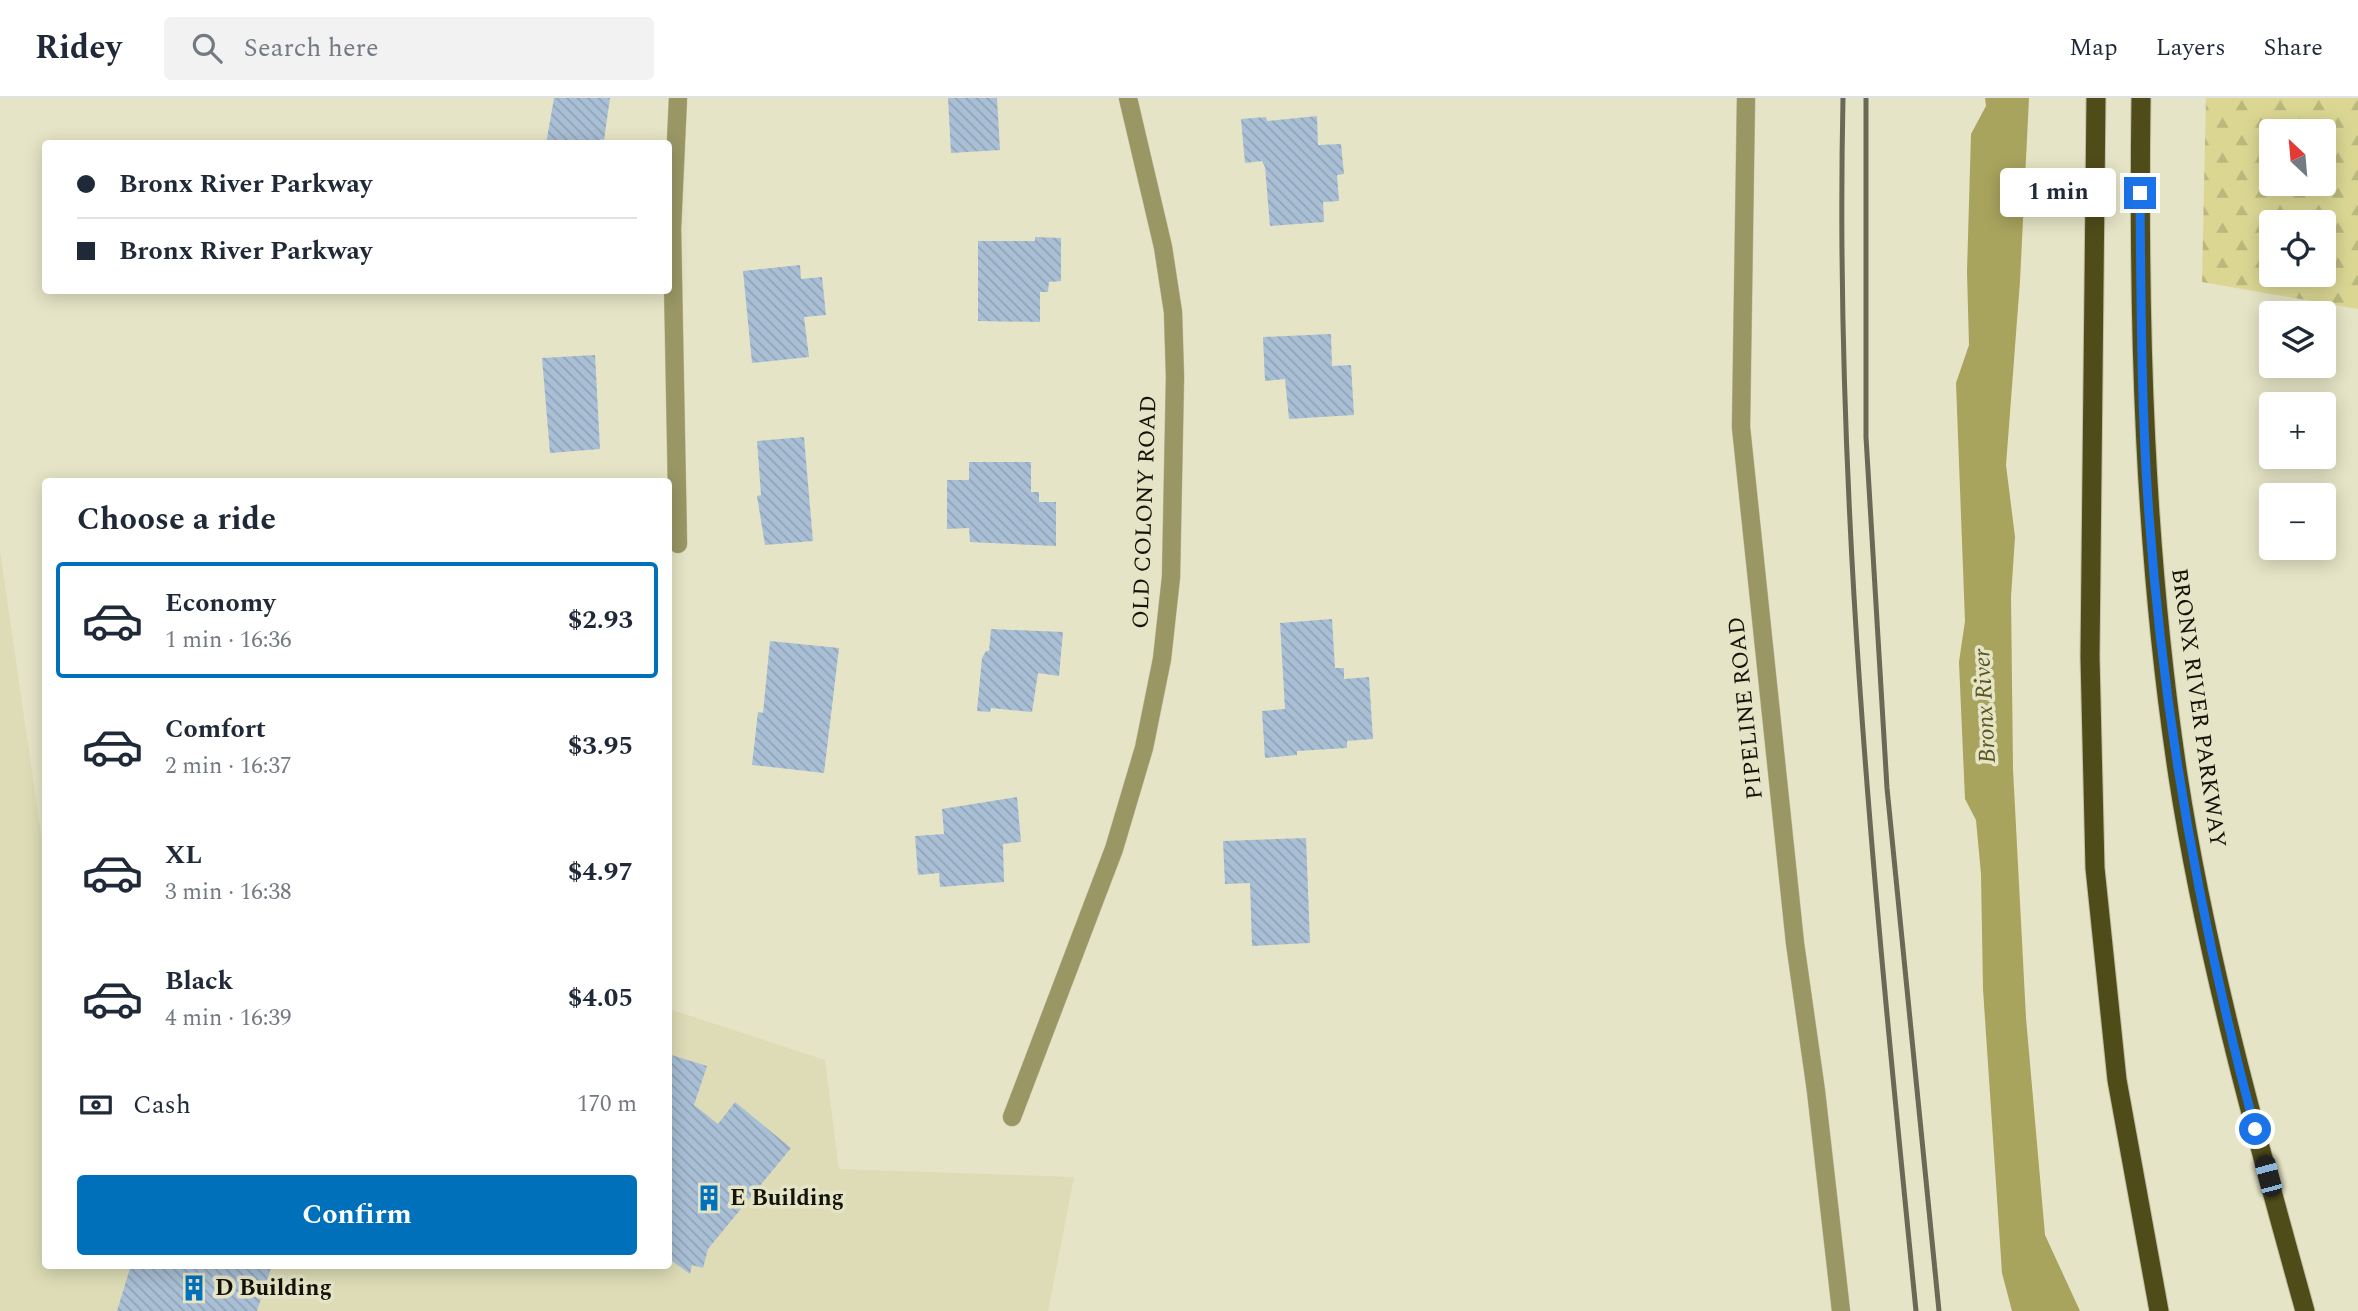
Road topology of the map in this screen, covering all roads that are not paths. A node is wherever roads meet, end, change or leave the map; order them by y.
1 (678, 98) edge
2 (1128, 98) edge
3 (1746, 98) edge
4 (2096, 98) edge
5 (2141, 98) edge
6 (678, 544) dead end
7 (1012, 1117) dead end
8 (1841, 1311) edge
9 (2159, 1311) edge
10 (2305, 1311) edge

1 - 6 street
2 - 7 street, OLD COLONY ROAD
3 - 8 street, PIPELINE ROAD
4 - 9 highway
5 - 10 highway, BRONX RIVER PARKWAY

